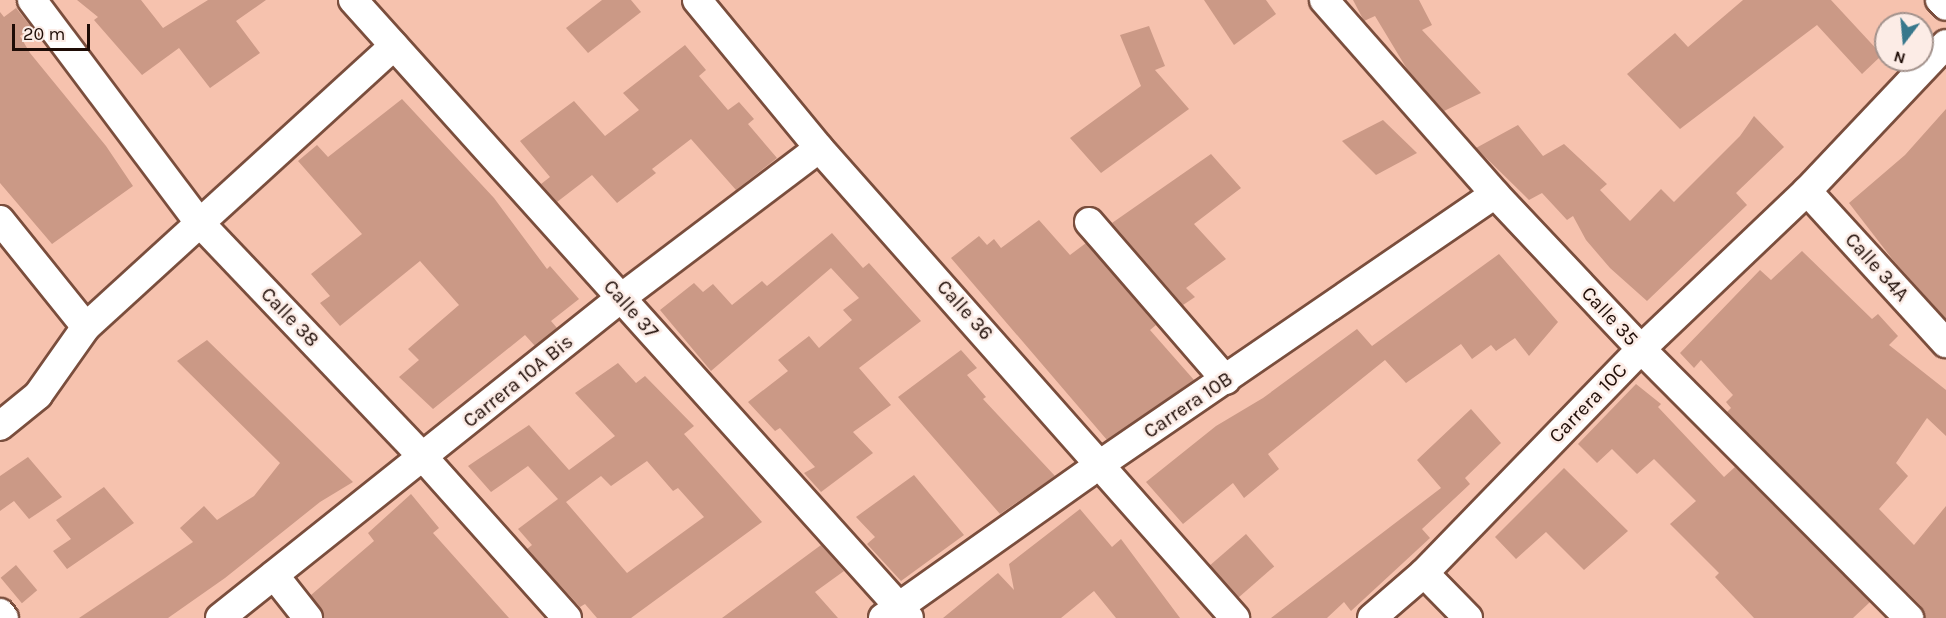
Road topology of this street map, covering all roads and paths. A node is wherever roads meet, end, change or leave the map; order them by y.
1 (32, 0) edge
2 (354, 0) edge
3 (697, 0) edge
4 (1324, 0) edge
5 (1940, 0) edge
6 (1946, 6) edge
7 (1946, 44) edge
8 (394, 46) junction
9 (819, 148) junction
10 (1807, 191) junction
11 (1495, 194) junction
12 (0, 220) edge
13 (198, 221) junction
14 (1089, 222) dead end
15 (621, 298) junction
16 (86, 327) junction
17 (1946, 343) edge
18 (1641, 349) junction
19 (1226, 380) junction
20 (0, 426) edge
21 (423, 457) junction
22 (1101, 463) junction
23 (1424, 573) junction
24 (274, 575) junction
25 (0, 613) edge
26 (897, 614) edge
27 (4, 618) edge
28 (220, 618) edge
29 (308, 618) edge
30 (567, 618) edge
31 (1235, 618) edge
32 (1372, 618) edge
33 (1468, 618) edge
34 (1909, 618) edge

1 - 13 street, Calle 38
2 - 8 street, Calle 37
3 - 9 street, Calle 36
4 - 11 street, Calle 35
5 - 6 street
7 - 10 street, Carrera 10C
8 - 13 street
8 - 15 street, Calle 37
9 - 15 street, Carrera 10A Bis
9 - 22 street, Calle 36
10 - 17 street, Calle 34A
10 - 18 street, Carrera 10C
11 - 18 street, Calle 35
11 - 19 street, Carrera 10B
12 - 16 street
13 - 16 street
13 - 21 street, Calle 38
14 - 19 street
15 - 21 street, Carrera 10A Bis
15 - 26 street, Calle 37
16 - 20 street
18 - 23 street, Carrera 10C
18 - 34 street, Calle 35
19 - 22 street, Carrera 10B
21 - 24 street, Carrera 10A Bis
21 - 30 street, Calle 38
22 - 26 street, Carrera 10B
22 - 31 street, Calle 36
23 - 32 street, Carrera 10C
23 - 33 street
24 - 28 street, Carrera 10A Bis
24 - 29 street
25 - 27 street

